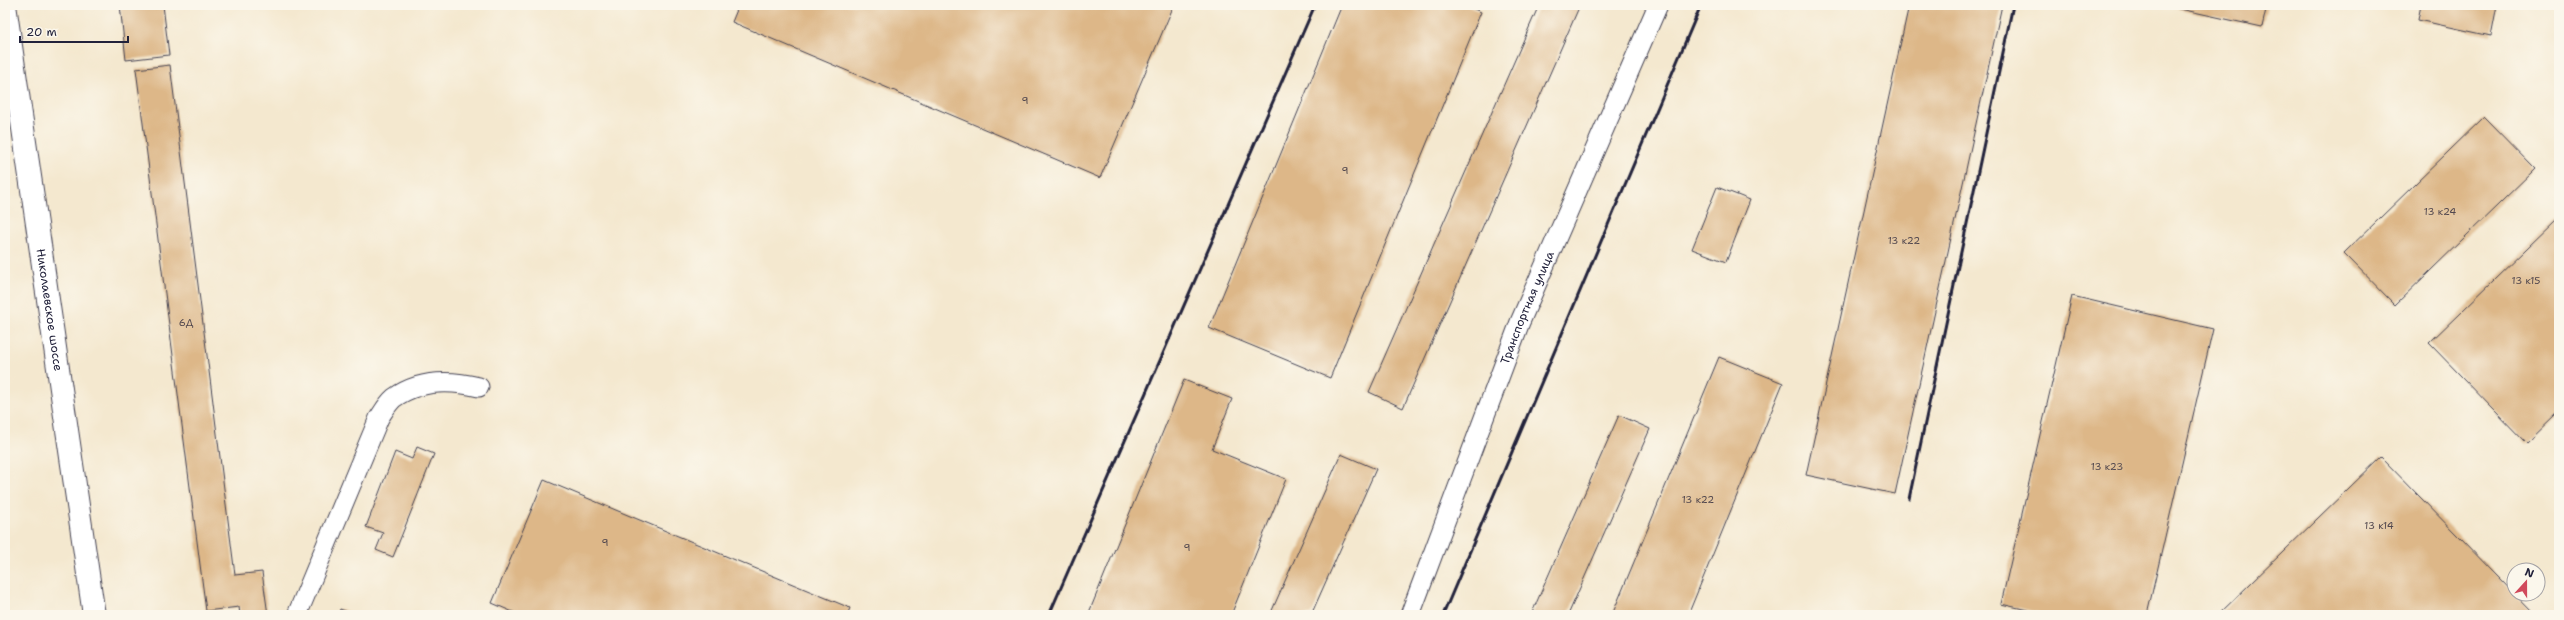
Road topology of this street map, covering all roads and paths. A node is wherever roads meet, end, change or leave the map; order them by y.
1 (5, 5) edge
2 (1658, 5) edge
3 (479, 387) dead end
4 (94, 615) edge
5 (297, 615) edge
6 (1410, 615) edge

1 - 4 main road, Николаевское шоссе
2 - 6 lane, Транспортная улица
3 - 5 lane

